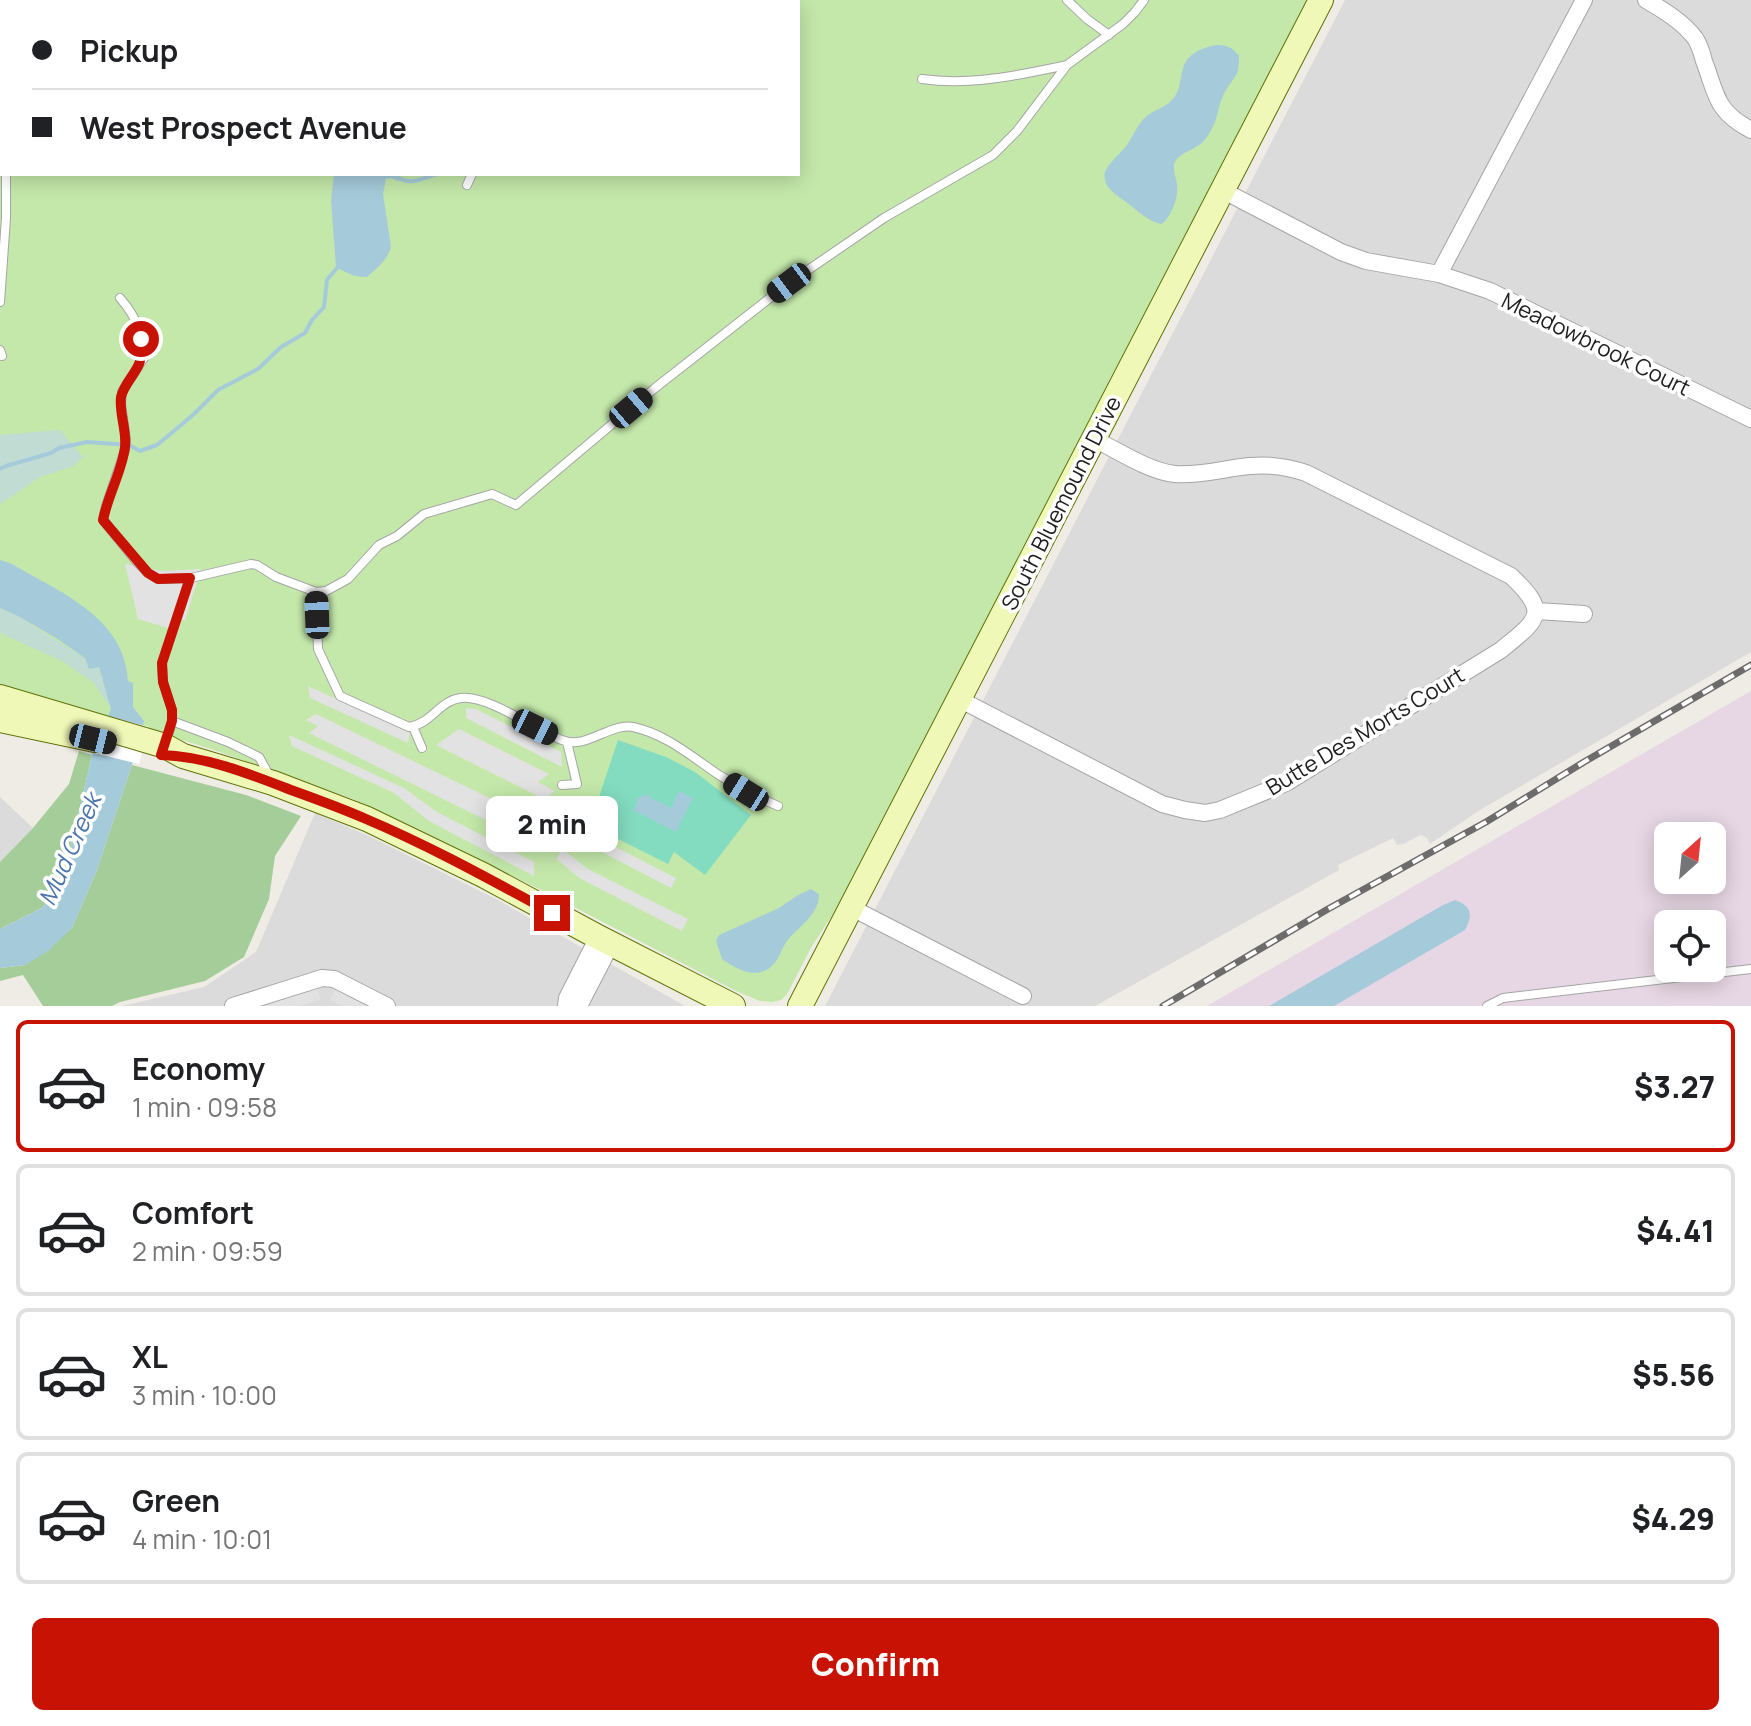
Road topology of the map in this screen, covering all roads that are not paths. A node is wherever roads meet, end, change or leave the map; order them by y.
1 (1067, 0) edge
2 (1144, 0) edge
3 (1321, 0) edge
4 (1584, 0) edge
5 (1646, 0) edge
6 (1109, 35) junction
7 (1067, 65) junction
8 (922, 79) dead end
9 (1751, 130) edge
10 (6, 176) edge
11 (1222, 190) junction
12 (1439, 274) junction
13 (120, 298) dead end
14 (0, 302) edge
15 (157, 342) dead end
16 (141, 362) junction
17 (1751, 419) edge
18 (1094, 439) junction
19 (190, 578) junction
20 (316, 592) junction
21 (1537, 611) junction
22 (1584, 614) dead end
23 (0, 697) edge
24 (959, 699) junction
25 (0, 720) edge
26 (172, 721) junction
27 (413, 727) junction
28 (95, 733) junction
29 (567, 742) junction
30 (422, 748) dead end
31 (159, 750) junction
32 (273, 783) junction
33 (562, 785) dead end
34 (778, 806) dead end
35 (852, 908) junction
36 (604, 941) junction
37 (1751, 969) edge
38 (1023, 996) dead end
39 (233, 1006) edge
40 (387, 1006) edge
41 (566, 1006) edge
42 (579, 1006) edge
43 (733, 1006) edge
44 (800, 1006) edge
45 (1487, 1006) edge

1 - 6 lane
2 - 6 lane
3 - 11 main road, South Bluemound Drive
4 - 12 street
5 - 9 street
6 - 7 lane
7 - 8 lane
7 - 20 lane
10 - 14 lane
11 - 12 street, Meadowbrook Court
11 - 18 main road, South Bluemound Drive
12 - 17 street, Meadowbrook Court
13 - 16 lane
15 - 16 lane
16 - 19 lane
18 - 21 street
18 - 24 main road, South Bluemound Drive
19 - 20 lane
19 - 26 lane
20 - 27 lane
21 - 22 street
21 - 24 street, Butte Des Morts Court
23 - 28 main road
24 - 35 main road, South Bluemound Drive
25 - 28 main road
26 - 31 lane
26 - 32 lane
27 - 29 lane
27 - 30 lane
28 - 31 main road
29 - 33 lane
29 - 34 lane
31 - 32 main road
32 - 36 main road
35 - 38 street
35 - 44 main road, South Bluemound Drive
36 - 41 street
36 - 42 street
36 - 43 main road
37 - 45 lane
39 - 40 street

